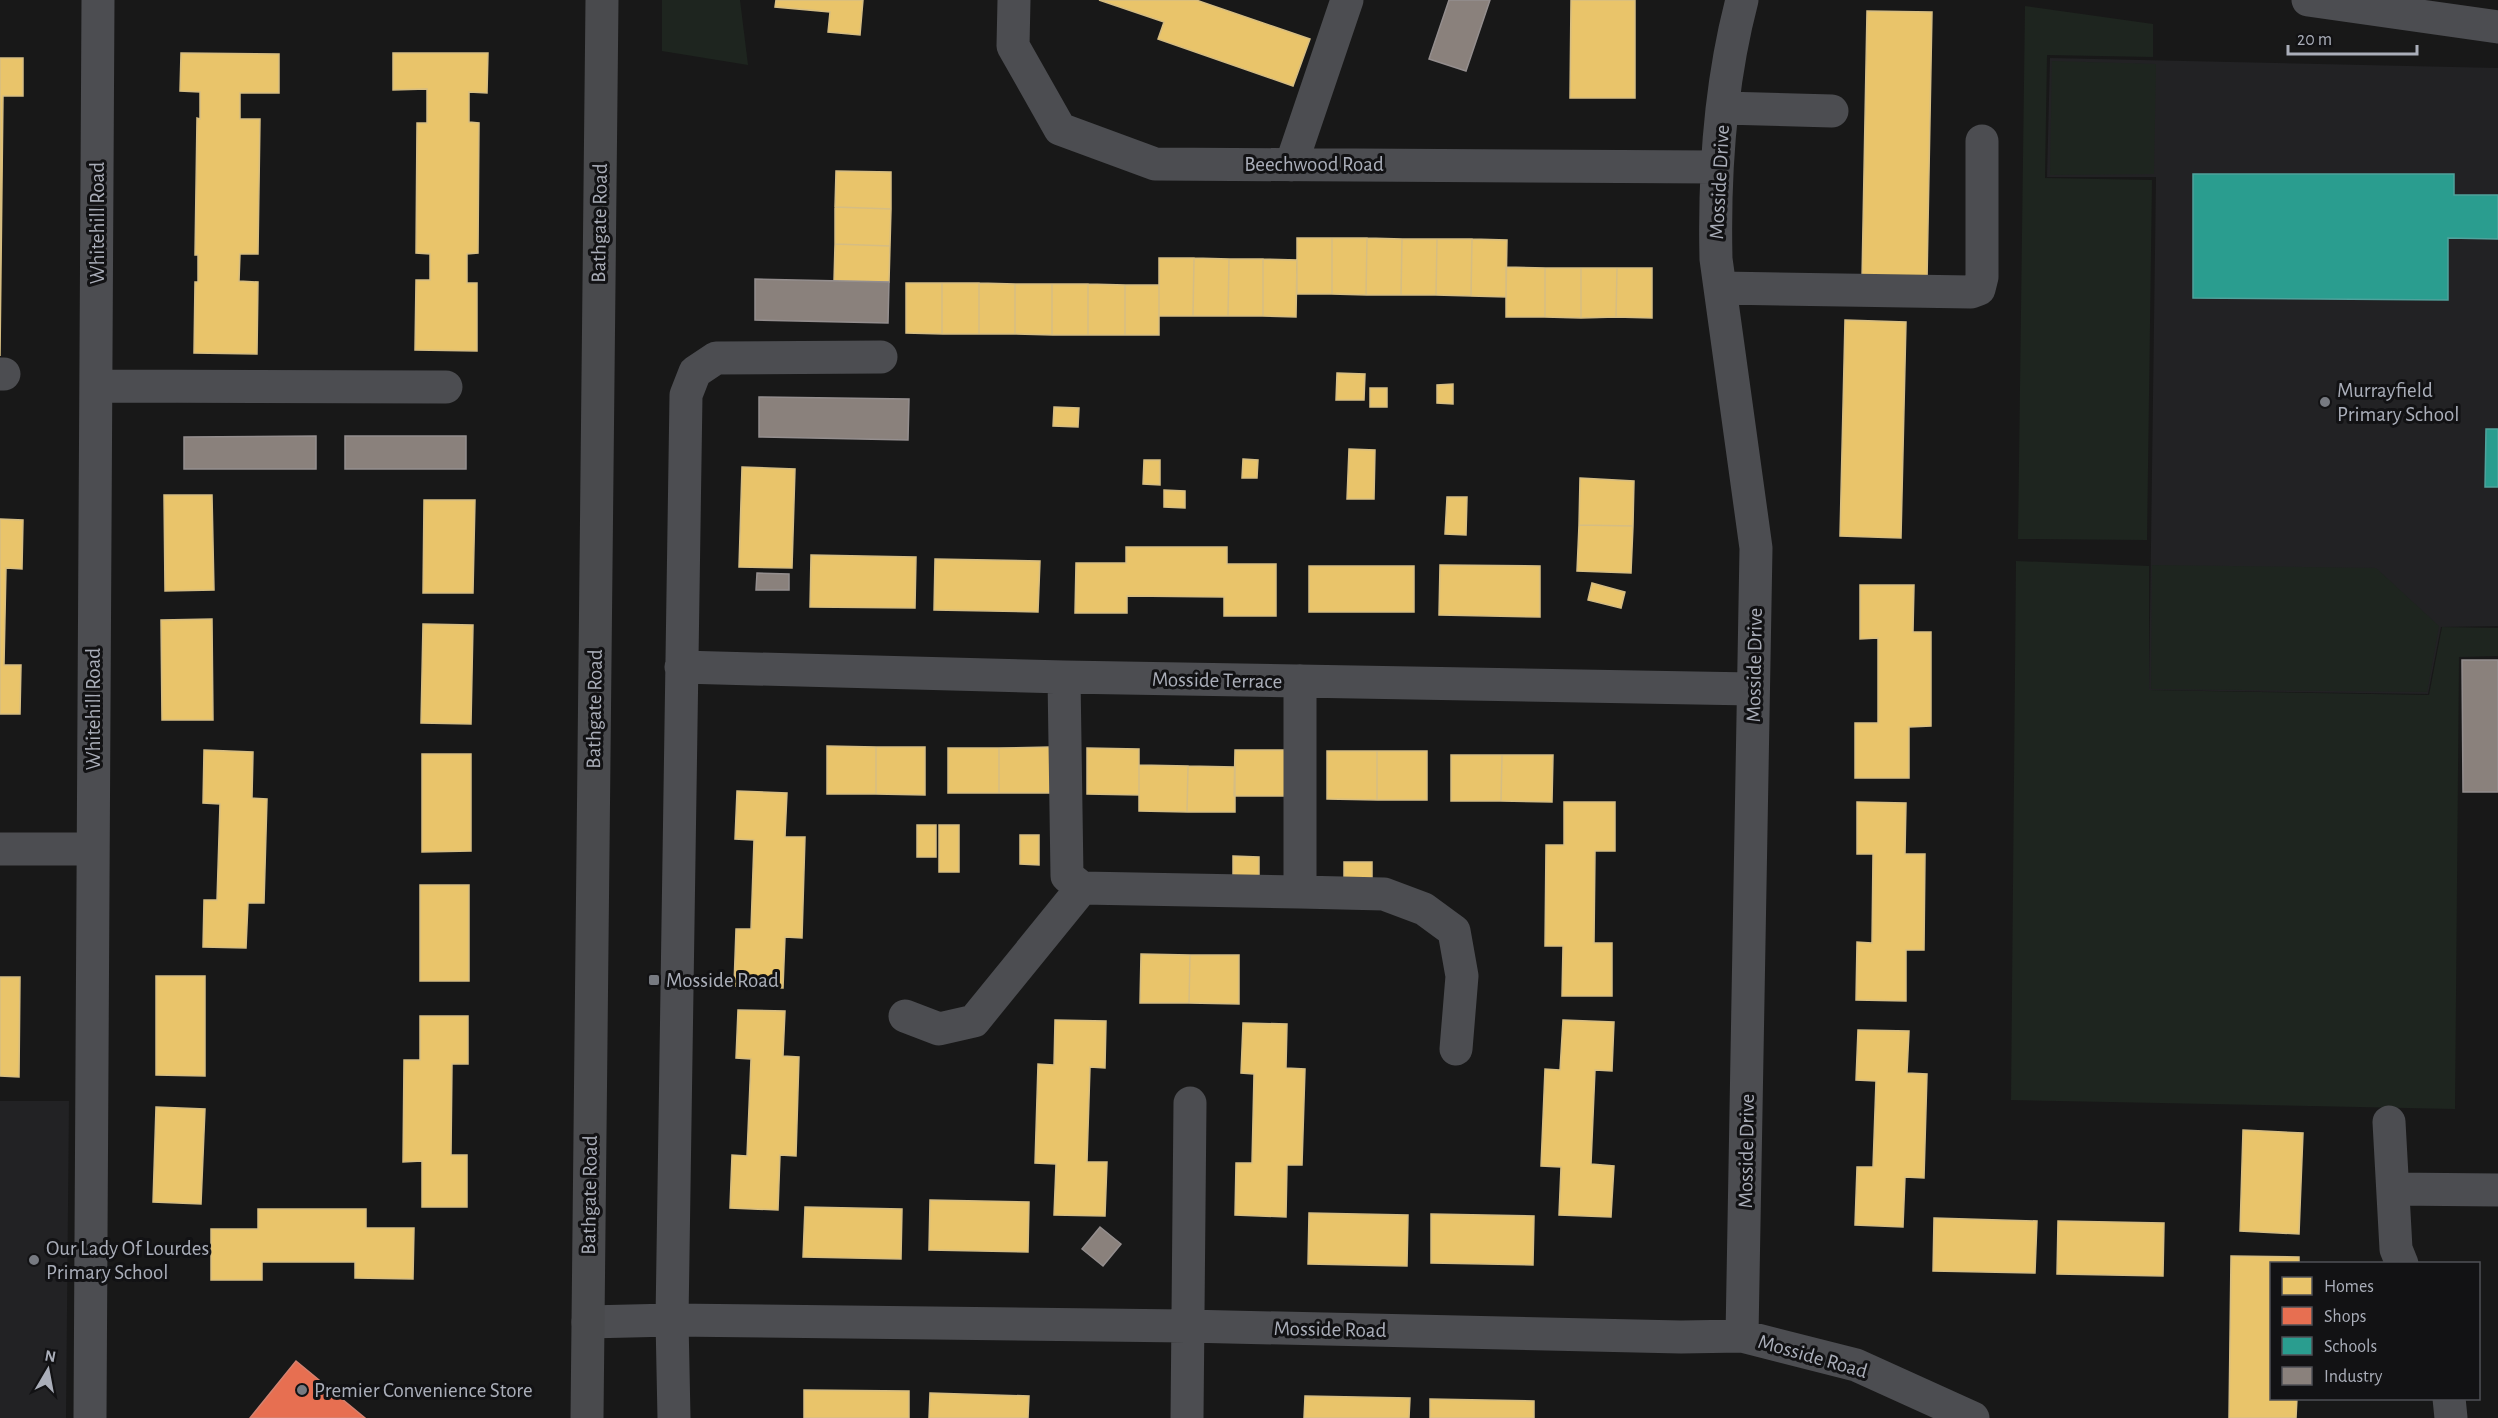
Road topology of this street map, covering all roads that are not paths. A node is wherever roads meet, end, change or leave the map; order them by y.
1 (98, 0) edge
2 (602, 0) edge
3 (1014, 0) edge
4 (1347, 0) edge
5 (1742, 0) edge
6 (2308, 0) edge
7 (2498, 27) edge
8 (1724, 108) junction
9 (1832, 111) dead end
10 (1982, 141) dead end
11 (1291, 165) junction
12 (1716, 167) junction
13 (1721, 288) junction
14 (881, 357) dead end
15 (96, 386) junction
16 (446, 387) dead end
17 (681, 667) junction
18 (1064, 677) junction
19 (1300, 681) junction
20 (1753, 689) junction
21 (0, 849) edge
22 (92, 849) junction
23 (1082, 888) junction
24 (1300, 892) junction
25 (905, 1016) dead end
26 (1456, 1049) dead end
27 (1190, 1103) dead end
28 (2389, 1122) dead end
29 (2393, 1189) junction
30 (2498, 1190) edge
31 (2402, 1262) edge
32 (672, 1320) junction
33 (588, 1322) junction
34 (1186, 1326) junction
35 (1742, 1336) junction
36 (2449, 1400) edge
37 (90, 1418) edge
38 (587, 1418) edge
39 (674, 1418) edge
40 (1187, 1418) edge
41 (1973, 1418) edge
42 (2451, 1418) edge

1 - 15 street, Whitehill Road
2 - 33 main road, Bathgate Road
3 - 11 street, Beechwood Road
4 - 11 street
5 - 8 street, Mosside Drive
6 - 7 street
8 - 9 street
8 - 12 street, Mosside Drive
10 - 13 street
11 - 12 street, Beechwood Road
12 - 13 street, Mosside Drive
13 - 20 street, Mosside Drive
14 - 17 street
15 - 16 street
15 - 22 street, Whitehill Road
17 - 18 street, Mosside Terrace
17 - 32 street
18 - 19 street, Mosside Terrace
18 - 23 street
19 - 20 street, Mosside Terrace
19 - 24 street
20 - 35 street, Mosside Drive
21 - 22 street
22 - 37 street, Whitehill Road
23 - 24 street
23 - 25 street
24 - 26 street
27 - 34 street
28 - 29 street
29 - 30 street
29 - 31 street
32 - 33 street, Mosside Road
32 - 34 street, Mosside Road
32 - 39 street
33 - 38 main road, Bathgate Road
34 - 35 street, Mosside Road
34 - 40 street
35 - 41 street, Mosside Road
36 - 42 street

